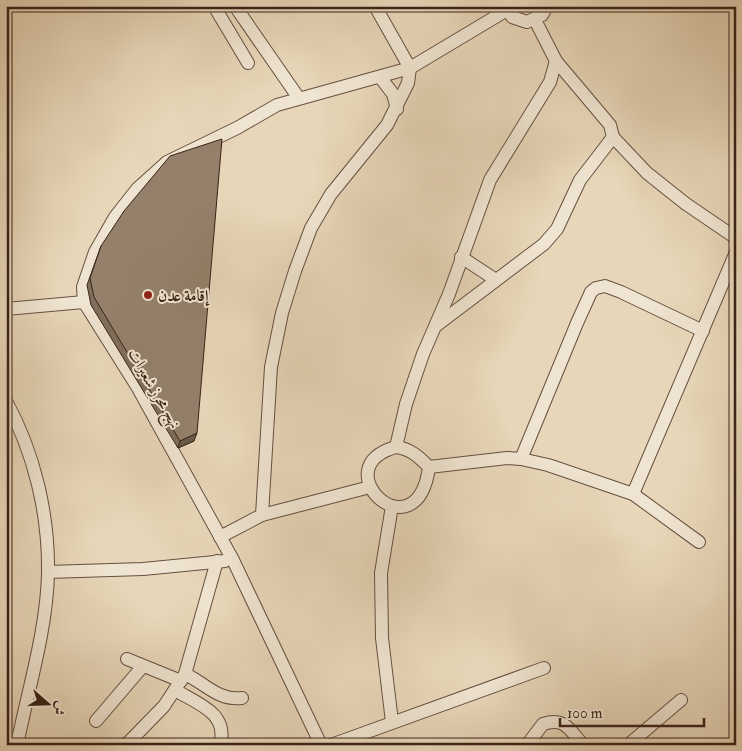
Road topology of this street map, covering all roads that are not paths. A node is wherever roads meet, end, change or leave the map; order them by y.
1 (214, 6) edge
2 (235, 6) edge
3 (375, 6) edge
4 (546, 6) edge
5 (507, 8) edge
6 (535, 20) junction
7 (556, 61) junction
8 (248, 62) dead end
9 (410, 68) junction
10 (380, 77) junction
11 (298, 98) junction
12 (397, 109) junction
13 (614, 137) junction
14 (141, 186) junction
15 (154, 192) edge
16 (736, 238) edge
17 (736, 252) edge
18 (461, 257) junction
19 (496, 280) junction
20 (97, 295) edge
21 (83, 298) junction
22 (6, 310) edge
23 (435, 326) junction
24 (702, 331) junction
25 (151, 385) edge
26 (138, 388) junction
27 (6, 401) edge
28 (396, 448) junction
29 (521, 458) junction
30 (429, 467) junction
31 (370, 487) junction
32 (632, 494) junction
33 (392, 506) junction
34 (262, 515) junction
35 (220, 537) junction
36 (700, 542) dead end
37 (233, 560) junction
38 (218, 561) junction
39 (48, 572) junction
40 (127, 659) dead end
41 (144, 666) junction
42 (544, 668) dead end
43 (180, 682) junction
44 (242, 698) dead end
45 (682, 700) dead end
46 (96, 721) dead end
47 (392, 722) junction
48 (128, 744) edge
49 (17, 745) edge
50 (220, 745) edge
51 (321, 745) edge
52 (331, 745) edge
53 (527, 745) edge
54 (583, 745) edge
55 (628, 745) edge

1 - 8 street
2 - 11 street
3 - 9 street
4 - 6 street
5 - 6 street
5 - 9 street
6 - 7 street
7 - 13 street
7 - 18 street
9 - 10 street
9 - 12 street
10 - 11 street
10 - 12 street
11 - 14 street
12 - 34 street
13 - 16 street
13 - 19 street
14 - 15 street
14 - 21 street
17 - 24 street
18 - 19 street
18 - 23 street
19 - 23 street
20 - 21 street
21 - 22 street
21 - 26 street, نهج محرز شعيرات
23 - 28 street
24 - 29 street
24 - 32 street
25 - 26 street
26 - 35 street, نهج محرز شعيرات
27 - 39 street
28 - 30 street
28 - 31 street
29 - 30 street
29 - 32 street
30 - 33 street
31 - 33 street
31 - 34 street
32 - 36 street
33 - 47 street
34 - 35 street
35 - 37 street, نهج محرز شعيرات
37 - 38 street
37 - 51 street, نهج محرز شعيرات
38 - 39 street
38 - 43 street
39 - 49 street
40 - 41 street
41 - 43 street
41 - 46 street
42 - 47 street
43 - 44 street
43 - 48 street
43 - 50 street
45 - 55 street
47 - 52 street
53 - 54 street

